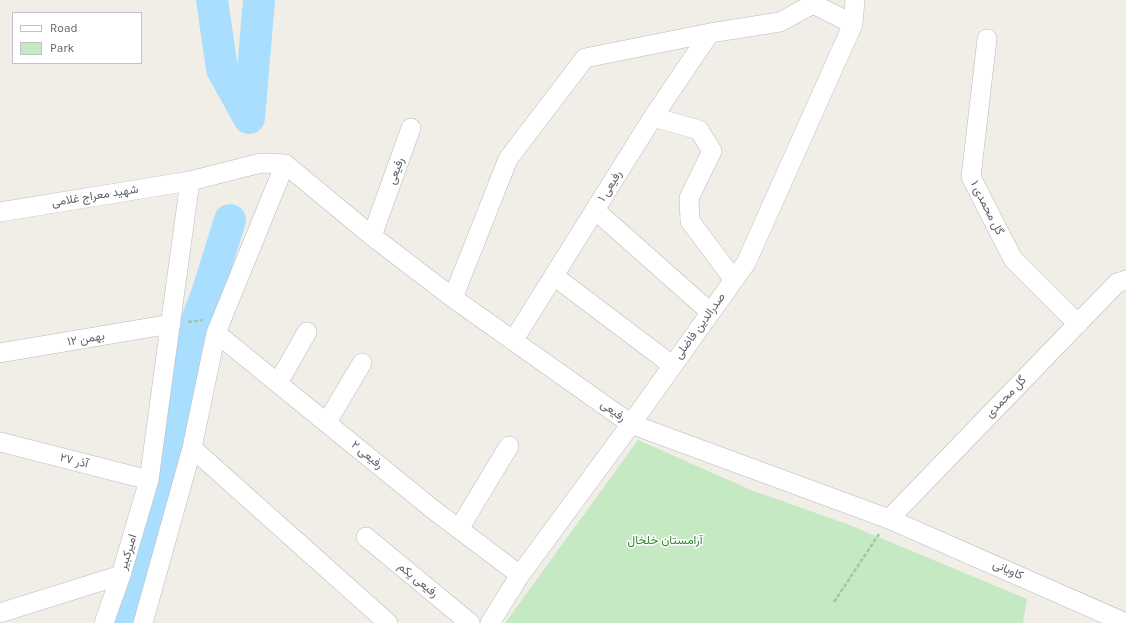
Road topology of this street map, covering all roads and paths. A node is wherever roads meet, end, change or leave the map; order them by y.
1 (855, 0) edge
2 (853, 24) junction
3 (710, 33) junction
4 (987, 39) dead end
5 (653, 118) junction
6 (411, 128) dead end
7 (285, 164) junction
8 (190, 181) junction
9 (595, 210) junction
10 (0, 212) edge
11 (372, 236) junction
12 (554, 276) junction
13 (1123, 278) edge
14 (734, 280) junction
15 (453, 298) junction
16 (710, 312) junction
17 (172, 324) junction
18 (1078, 324) junction
19 (219, 325) junction
20 (307, 332) dead end
21 (513, 341) junction
22 (0, 353) edge
23 (362, 363) dead end
24 (672, 366) junction
25 (278, 383) junction
26 (327, 422) junction
27 (631, 424) junction
28 (0, 442) edge
29 (509, 446) dead end
30 (192, 448) junction
31 (149, 480) junction
32 (889, 519) junction
33 (459, 529) junction
34 (366, 537) dead end
35 (121, 575) junction
36 (520, 575) junction
37 (834, 602) dead end
38 (1, 608) edge
39 (149, 622) edge
40 (1126, 622) edge
41 (104, 623) edge
42 (388, 623) edge
43 (470, 623) edge
44 (490, 623) edge

1 - 2 street, صدرالدین فاضلی
2 - 3 street
2 - 14 street, صدرالدین فاضلی
3 - 5 street, رفیعی ۱
3 - 15 street
4 - 18 street, گل محمدی ۱
5 - 9 street, رفیعی ۱
5 - 14 street
6 - 11 street, رفیعی
7 - 8 street, شهید معراج غلامی
7 - 11 street, رفیعی
7 - 19 street
8 - 10 street, شهید معراج غلامی
8 - 17 street, امیرکبیر
9 - 12 street, رفیعی ۱
9 - 16 street
11 - 15 street, رفیعی
12 - 21 street, رفیعی ۱
12 - 24 street
13 - 18 street, گل محمدی
14 - 16 street, صدرالدین فاضلی
15 - 21 street, رفیعی
16 - 24 street, صدرالدین فاضلی
17 - 19 path
17 - 22 street, ۱۲ بهمن
17 - 31 street, امیرکبیر
18 - 32 street, گل محمدی
19 - 25 street, رفیعی ۲
19 - 30 street
20 - 25 street
21 - 27 street, رفیعی
23 - 26 street
24 - 27 street, صدرالدین فاضلی
25 - 26 street, رفیعی ۲
26 - 33 street, رفیعی ۲
27 - 32 street, رفیعی
27 - 36 street, صدرالدین فاضلی
28 - 31 street, ۲۷ آذر
29 - 33 street
30 - 39 street
30 - 42 street
31 - 35 street, امیرکبیر
32 - 37 path
32 - 40 street, کاویانی
33 - 36 street, رفیعی ۲
34 - 43 street, رفیعی یکم
35 - 38 street
35 - 41 street, امیرکبیر
36 - 44 street, صدرالدین فاضلی

